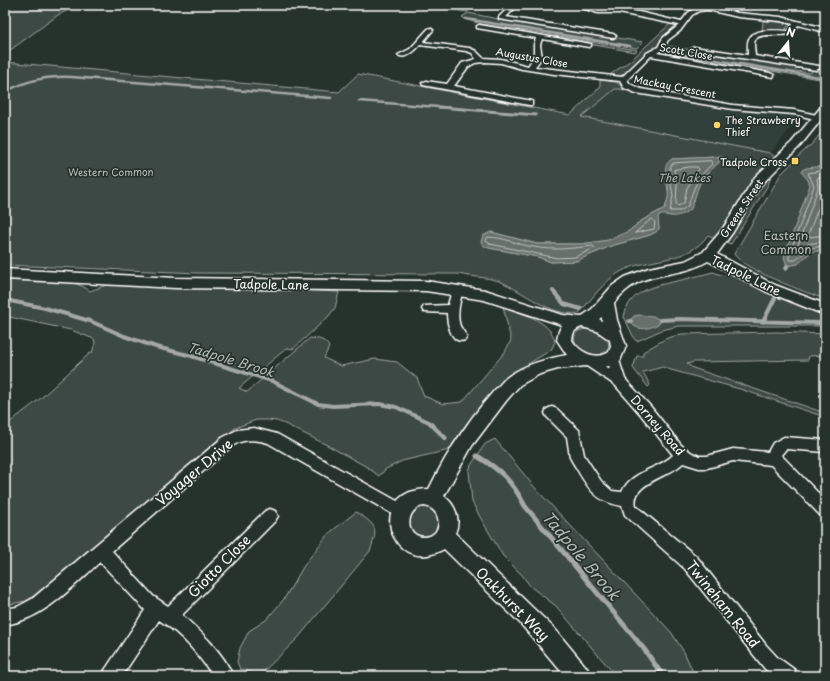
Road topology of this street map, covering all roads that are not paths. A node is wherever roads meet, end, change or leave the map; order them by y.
1 (515, 5) edge
2 (576, 5) edge
3 (702, 6) edge
4 (493, 17) dead end
5 (501, 18) junction
6 (797, 23) junction
7 (683, 24) junction
8 (479, 27) dead end
9 (430, 30) dead end
10 (825, 30) edge
11 (613, 36) dead end
12 (540, 37) junction
13 (418, 43) junction
14 (589, 45) dead end
15 (694, 49) dead end
16 (649, 54) junction
17 (401, 55) dead end
18 (751, 58) junction
19 (481, 60) junction
20 (530, 68) junction
21 (811, 69) dead end
22 (770, 76) dead end
23 (623, 79) junction
24 (426, 83) dead end
25 (448, 87) junction
26 (529, 103) dead end
27 (822, 114) edge
28 (708, 255) junction
29 (5, 274) edge
30 (457, 290) junction
31 (607, 304) junction
32 (428, 309) dead end
33 (453, 309) junction
34 (534, 310) junction
35 (825, 310) edge
36 (581, 322) junction
37 (461, 336) dead end
38 (615, 336) junction
39 (564, 338) junction
40 (613, 357) junction
41 (586, 361) junction
42 (546, 364) junction
43 (619, 381) junction
44 (552, 413) dead end
45 (825, 446) edge
46 (682, 454) junction
47 (772, 458) junction
48 (433, 500) junction
49 (627, 500) junction
50 (825, 510) edge
51 (401, 511) junction
52 (270, 516) dead end
53 (444, 536) junction
54 (101, 551) junction
55 (163, 612) junction
56 (5, 617) edge
57 (111, 676) edge
58 (224, 676) edge
59 (579, 676) edge
60 (789, 676) edge

1 - 5 street
2 - 7 street
3 - 6 street, Mackay Crescent
3 - 7 street, Mackay Crescent
4 - 5 street
5 - 11 street
6 - 10 street, Mackay Crescent
6 - 18 street
7 - 16 street, Mackay Crescent
8 - 12 street
9 - 13 street
12 - 14 street
12 - 20 street
13 - 17 street
13 - 19 street
15 - 18 street
16 - 22 street, Scott Close
16 - 23 street, Mackay Crescent
18 - 21 street
19 - 20 street, Augustus Close
19 - 25 street, Augustus Close
20 - 23 street, Augustus Close
23 - 27 street, Mackay Crescent
24 - 25 street
25 - 26 street
27 - 28 street, Greene Street
28 - 31 street, Tadpole Lane
28 - 35 street, Tadpole Lane
29 - 30 street, Tadpole Lane
30 - 33 street
30 - 34 street, Tadpole Lane
31 - 36 street, Tadpole Lane
31 - 38 street
32 - 33 street
33 - 37 street
34 - 36 street, Tadpole Lane
34 - 39 street, Tadpole Lane
36 - 38 street, Tadpole Lane
36 - 39 street, Tadpole Lane
38 - 40 street
39 - 41 street, Tadpole Lane
39 - 42 street
40 - 41 street
40 - 43 street, Dorney Road
41 - 42 street
41 - 43 street, Dorney Road
42 - 48 street
43 - 46 street, Dorney Road
44 - 49 street
45 - 47 street
46 - 47 street, Dorney Road
46 - 49 street
47 - 50 street
48 - 51 street
48 - 53 street
49 - 60 street, Twineham Road
51 - 53 street
51 - 54 street, Voyager Drive
52 - 55 street, Giotto Close
53 - 59 street, Oakhurst Way
54 - 55 street
54 - 56 street, Voyager Drive
55 - 57 street, Giotto Close
55 - 58 street

